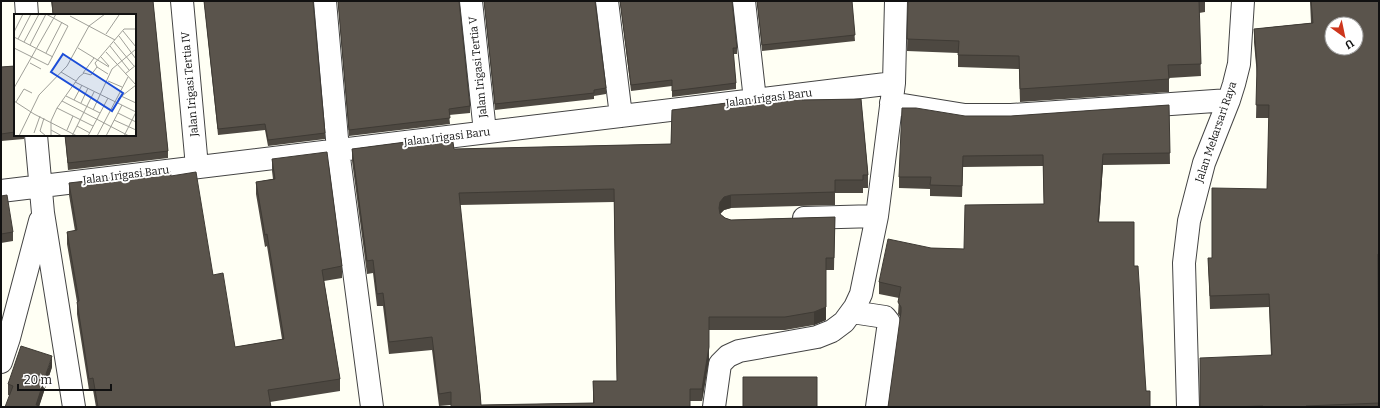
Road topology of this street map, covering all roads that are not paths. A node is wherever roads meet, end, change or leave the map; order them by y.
1 (26, 1) edge
2 (182, 1) edge
3 (325, 1) edge
4 (471, 1) edge
5 (607, 1) edge
6 (744, 1) edge
7 (896, 1) edge
8 (1243, 1) edge
9 (27, 14) edge
10 (892, 93) junction
11 (754, 100) junction
12 (1230, 100) junction
13 (621, 116) junction
14 (485, 132) junction
15 (36, 136) edge
16 (338, 150) junction
17 (197, 167) junction
18 (40, 186) junction
19 (1, 191) edge
20 (43, 212) junction
21 (877, 216) junction
22 (785, 219) edge
23 (852, 312) junction
24 (5, 338) edge
25 (1, 362) edge
26 (74, 407) edge
27 (372, 407) edge
28 (714, 407) edge
29 (877, 407) edge
30 (1188, 407) edge

1 - 9 street
2 - 17 street, Jalan Irigasi Tertia IV
3 - 16 street
4 - 14 street, Jalan Irigasi Tertia V
5 - 13 street
6 - 11 street
7 - 10 street
8 - 12 street, Jalan Mekarsari Raya
10 - 11 street, Jalan Irigasi Baru
10 - 12 street, Jalan Irigasi Baru
10 - 21 street
11 - 13 street, Jalan Irigasi Baru
12 - 30 street, Jalan Mekarsari Raya
13 - 14 street, Jalan Irigasi Baru
14 - 16 street, Jalan Irigasi Baru
15 - 18 street
16 - 17 street, Jalan Irigasi Baru
16 - 27 street
17 - 18 street, Jalan Irigasi Baru
18 - 19 street, Jalan Irigasi Baru
18 - 20 street
20 - 24 street
20 - 26 street
21 - 22 street
21 - 23 street
23 - 28 street
23 - 29 street
24 - 25 street

